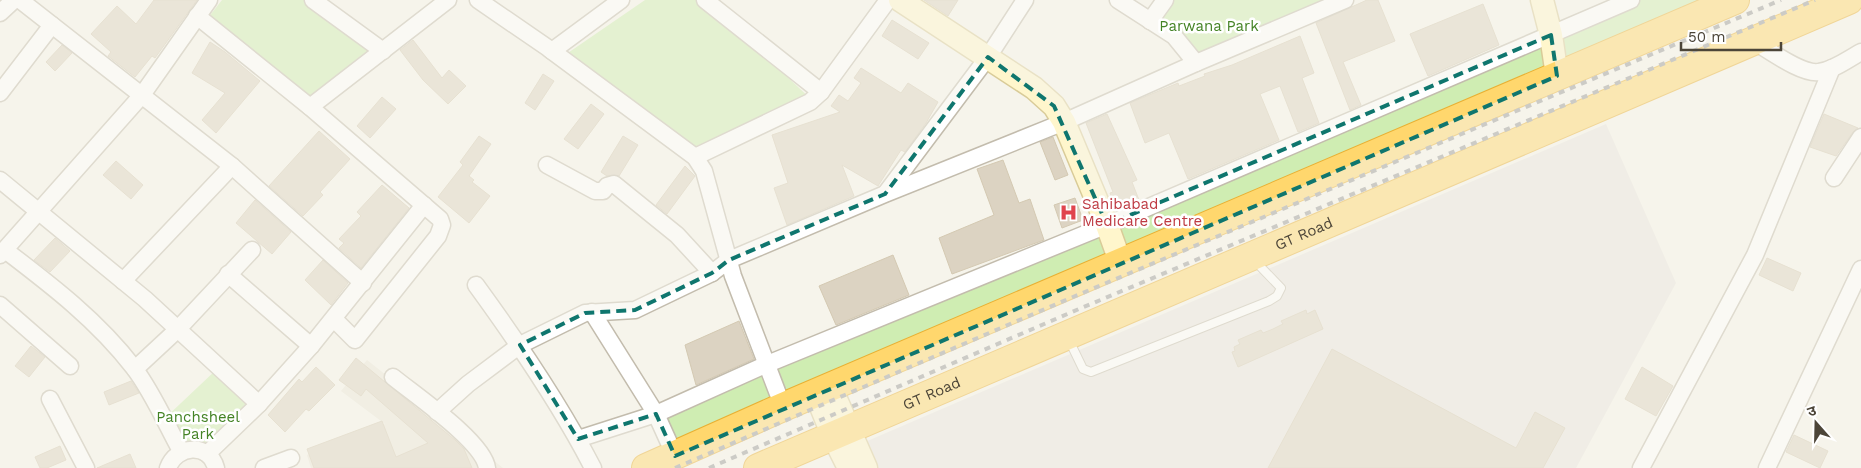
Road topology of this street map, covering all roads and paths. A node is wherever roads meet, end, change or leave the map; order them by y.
1 (14, 0) edge
2 (20, 0) edge
3 (209, 0) edge
4 (312, 0) edge
5 (448, 0) edge
6 (478, 0) edge
7 (621, 0) edge
8 (704, 0) edge
9 (888, 0) edge
10 (900, 0) edge
11 (1025, 0) edge
12 (1118, 0) edge
13 (1165, 0) edge
14 (1345, 0) edge
15 (1542, 0) edge
16 (1631, 0) edge
17 (1848, 0) edge
18 (1730, 1) edge
19 (0, 13) edge
20 (197, 16) junction
21 (1150, 21) junction
22 (52, 25) junction
23 (1551, 35) junction
24 (1753, 41) junction
25 (383, 51) junction
26 (552, 51) junction
27 (1861, 52) edge
28 (988, 57) junction
29 (1196, 62) junction
30 (1832, 68) junction
31 (1557, 76) junction
32 (821, 92) junction
33 (0, 93) edge
34 (142, 95) junction
35 (310, 107) junction
36 (1064, 122) junction
37 (1861, 137) edge
38 (694, 157) junction
39 (547, 165) dead end
40 (232, 166) junction
41 (1834, 178) dead end
42 (0, 180) edge
43 (885, 194) junction
44 (424, 205) junction
45 (38, 212) junction
46 (1107, 225) junction
47 (252, 250) dead end
48 (2, 252) edge
49 (1250, 257) junction
50 (728, 260) junction
51 (1121, 264) junction
52 (1861, 269) edge
53 (712, 273) junction
54 (228, 274) junction
55 (123, 281) junction
56 (363, 283) junction
57 (476, 285) dead end
58 (0, 306) edge
59 (592, 312) junction
60 (334, 319) junction
61 (177, 330) junction
62 (1067, 336) junction
63 (520, 345) junction
64 (311, 346) junction
65 (765, 365) junction
66 (70, 366) dead end
67 (135, 369) junction
68 (393, 377) dead end
69 (823, 391) junction
70 (50, 399) dead end
71 (259, 404) junction
72 (783, 407) junction
73 (437, 412) junction
74 (656, 414) junction
75 (841, 433) junction
76 (578, 439) junction
77 (181, 452) junction
78 (207, 454) junction
79 (675, 456) junction
80 (291, 458) dead end
81 (86, 468) edge
82 (168, 468) edge
83 (216, 468) edge
84 (264, 468) edge
85 (487, 468) edge
86 (593, 468) edge
87 (646, 468) edge
88 (758, 468) edge
89 (850, 468) edge
90 (866, 468) edge
91 (1641, 468) edge
92 (1767, 468) edge

1 - 19 street
2 - 22 street
3 - 20 street
4 - 25 street
5 - 25 street
6 - 26 street
7 - 26 street
8 - 32 street
9 - 32 street
10 - 28 street
11 - 28 street
12 - 21 street
13 - 21 street
14 - 29 street
15 - 23 street
16 - 23 street
17 - 24 highway, GT Road
18 - 31 highway
20 - 34 street
20 - 35 street
21 - 29 street
22 - 33 street
22 - 34 street
23 - 31 street
23 - 46 street
24 - 30 street
24 - 49 highway, GT Road
25 - 35 street
26 - 38 street
27 - 30 street
28 - 36 street
28 - 43 street
29 - 36 street
30 - 91 street
31 - 51 highway
32 - 38 street
34 - 40 street
34 - 45 street
35 - 44 street
36 - 43 street
36 - 46 street
37 - 41 street
38 - 50 street
39 - 53 street
40 - 55 street
40 - 56 street
42 - 45 street
43 - 50 street
44 - 56 street
44 - 60 street
45 - 48 street
45 - 55 street
46 - 51 street
46 - 65 street
47 - 54 street
48 - 67 street
49 - 62 highway, GT Road
49 - 62 lane
50 - 53 street
50 - 65 street
51 - 69 highway
52 - 92 street
53 - 59 street
54 - 61 street
54 - 64 street
55 - 61 street
56 - 60 street
57 - 63 street
58 - 66 street
59 - 63 street
59 - 74 street
60 - 64 street
61 - 67 street
61 - 71 street
62 - 75 highway, GT Road
63 - 73 street
63 - 76 street
64 - 71 street
65 - 72 street
65 - 74 street
67 - 77 street
68 - 73 street
69 - 72 highway
69 - 75 street
70 - 81 street
71 - 78 street
72 - 79 highway
73 - 85 street
74 - 76 street
74 - 79 street
75 - 88 highway, GT Road
75 - 89 street
75 - 90 street
76 - 86 street
77 - 78 street
77 - 82 street
78 - 83 street
79 - 87 highway
80 - 84 street

